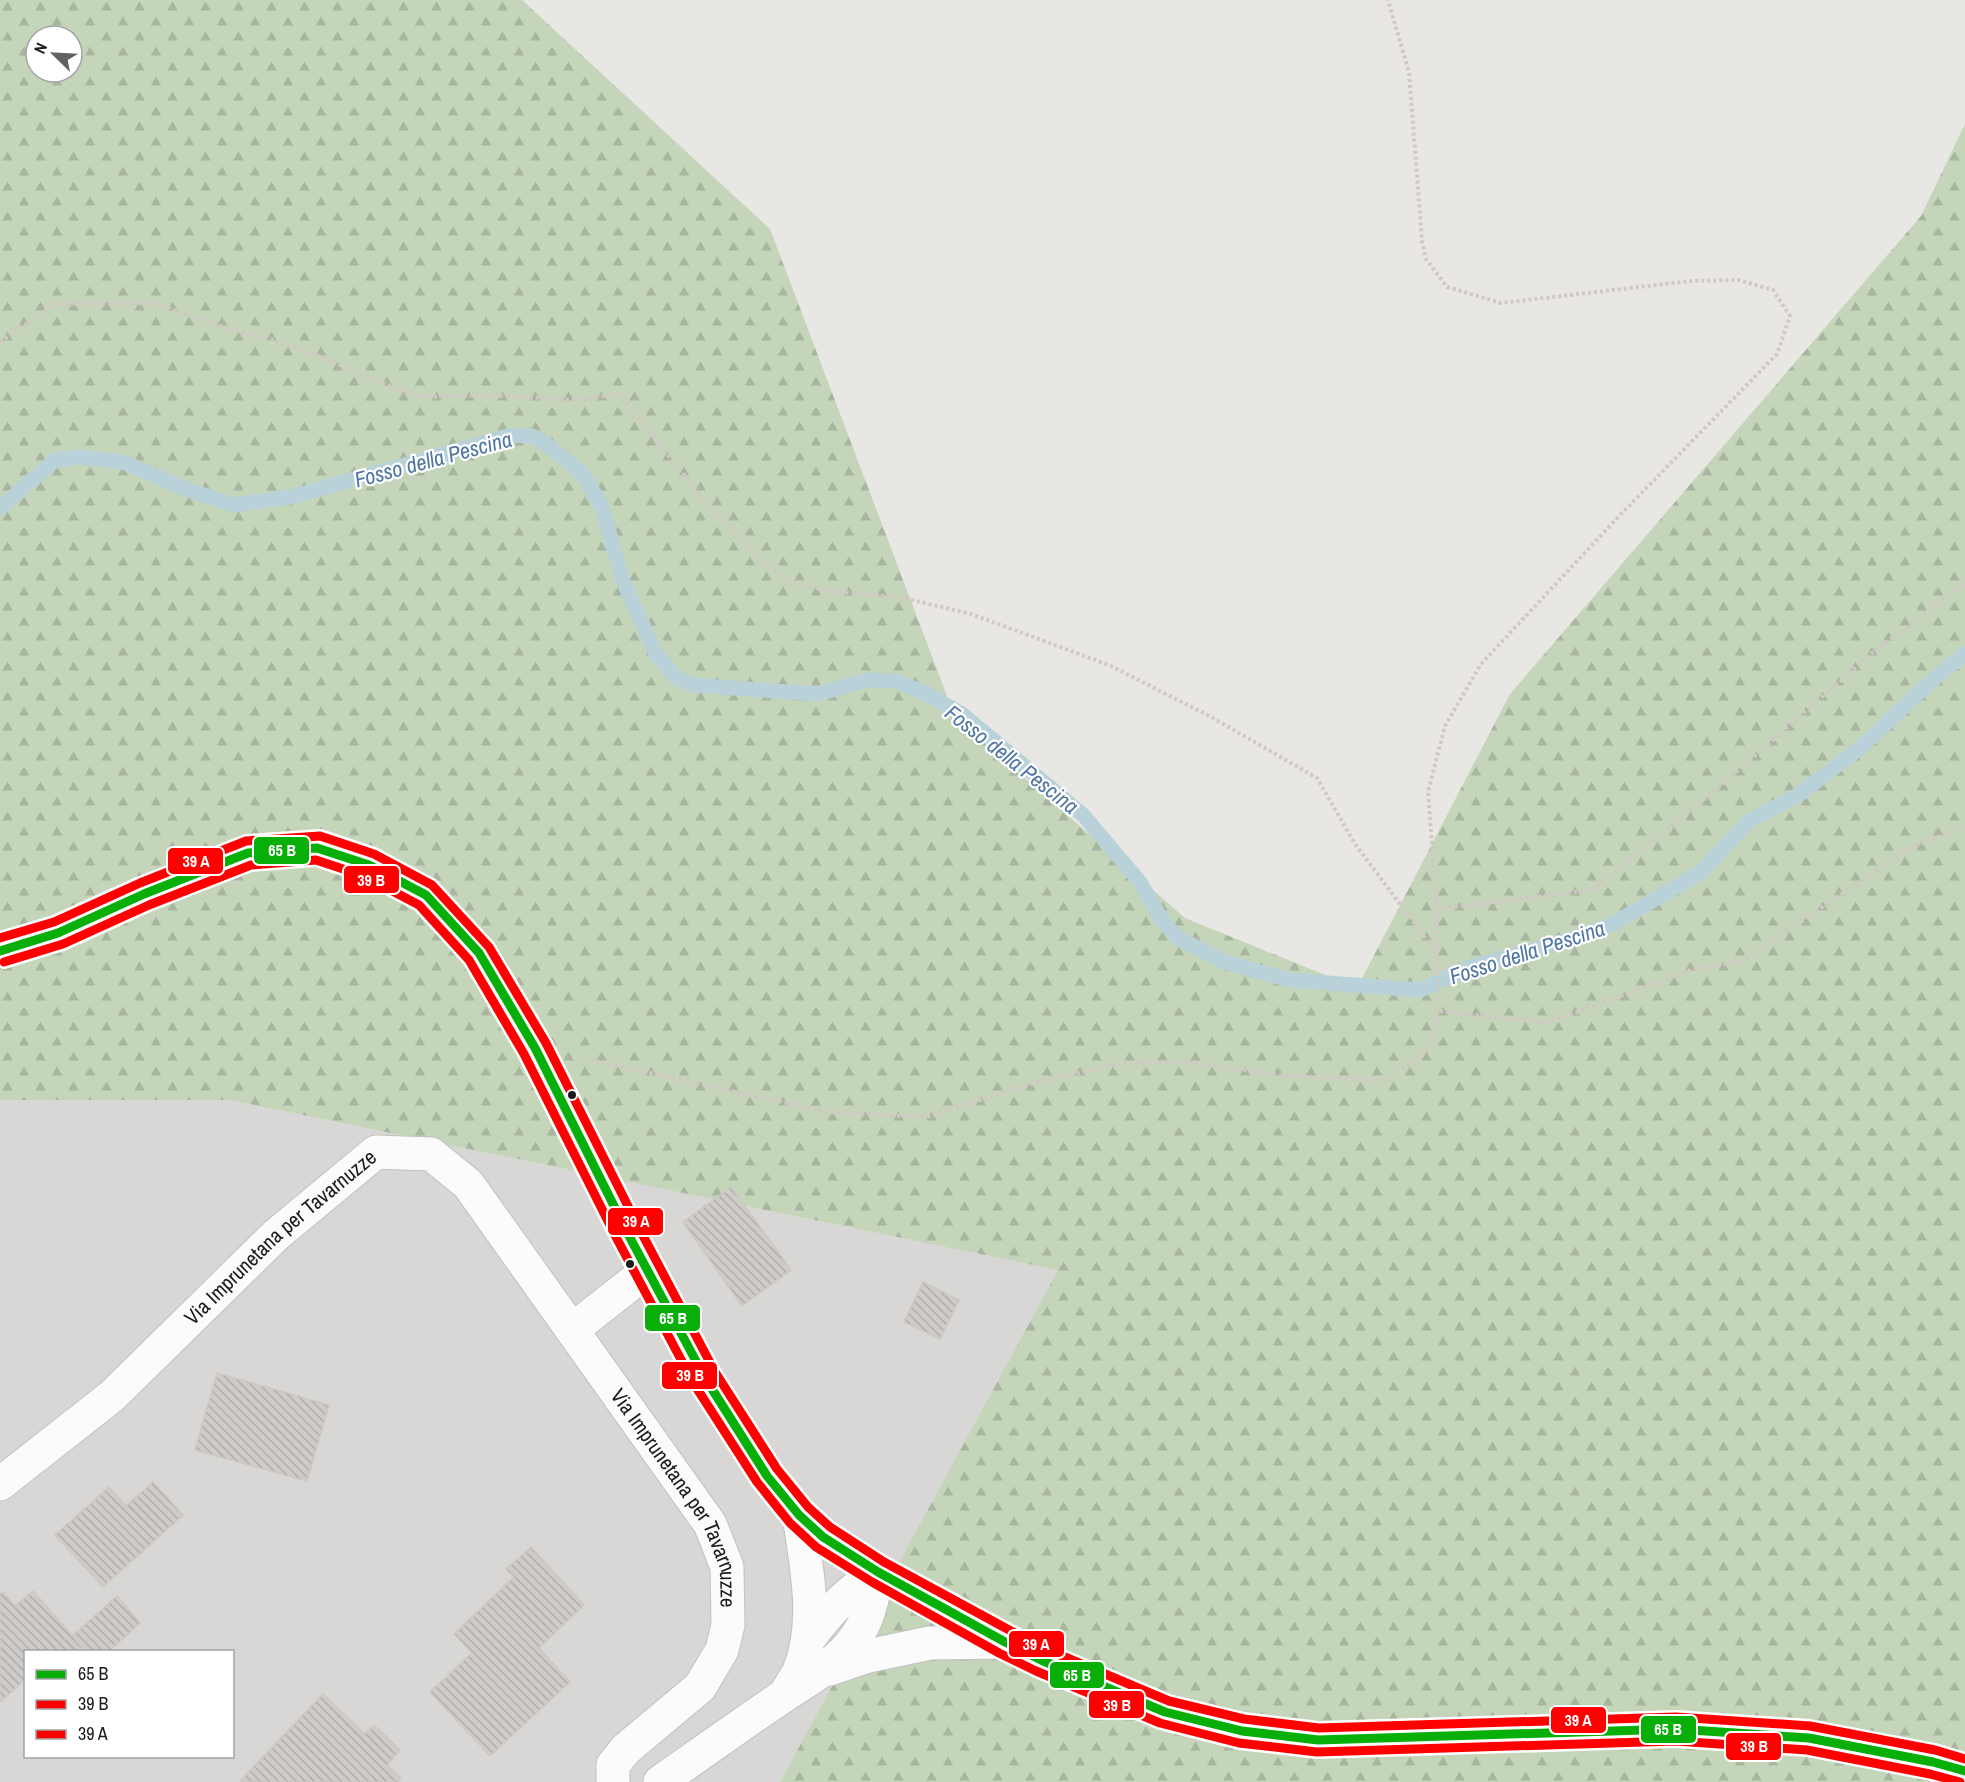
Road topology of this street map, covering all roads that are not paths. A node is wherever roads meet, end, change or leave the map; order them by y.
1 (0, 951) edge
2 (647, 1271) junction
3 (572, 1330) junction
4 (0, 1484) edge
5 (799, 1515) junction
6 (878, 1572) junction
7 (807, 1640) junction
8 (1005, 1642) junction
9 (820, 1673) junction
10 (785, 1695) junction
11 (1965, 1771) edge
12 (613, 1782) edge
13 (660, 1782) edge

1 - 2 main road
2 - 3 street
2 - 5 main road
3 - 4 street, Via Imprunetana per Tavarnuzze
3 - 12 street, Via Imprunetana per Tavarnuzze
5 - 6 main road
5 - 7 street
6 - 7 street
6 - 8 main road
6 - 9 street
7 - 10 street
8 - 9 street
8 - 11 main road
9 - 10 street
10 - 13 street

